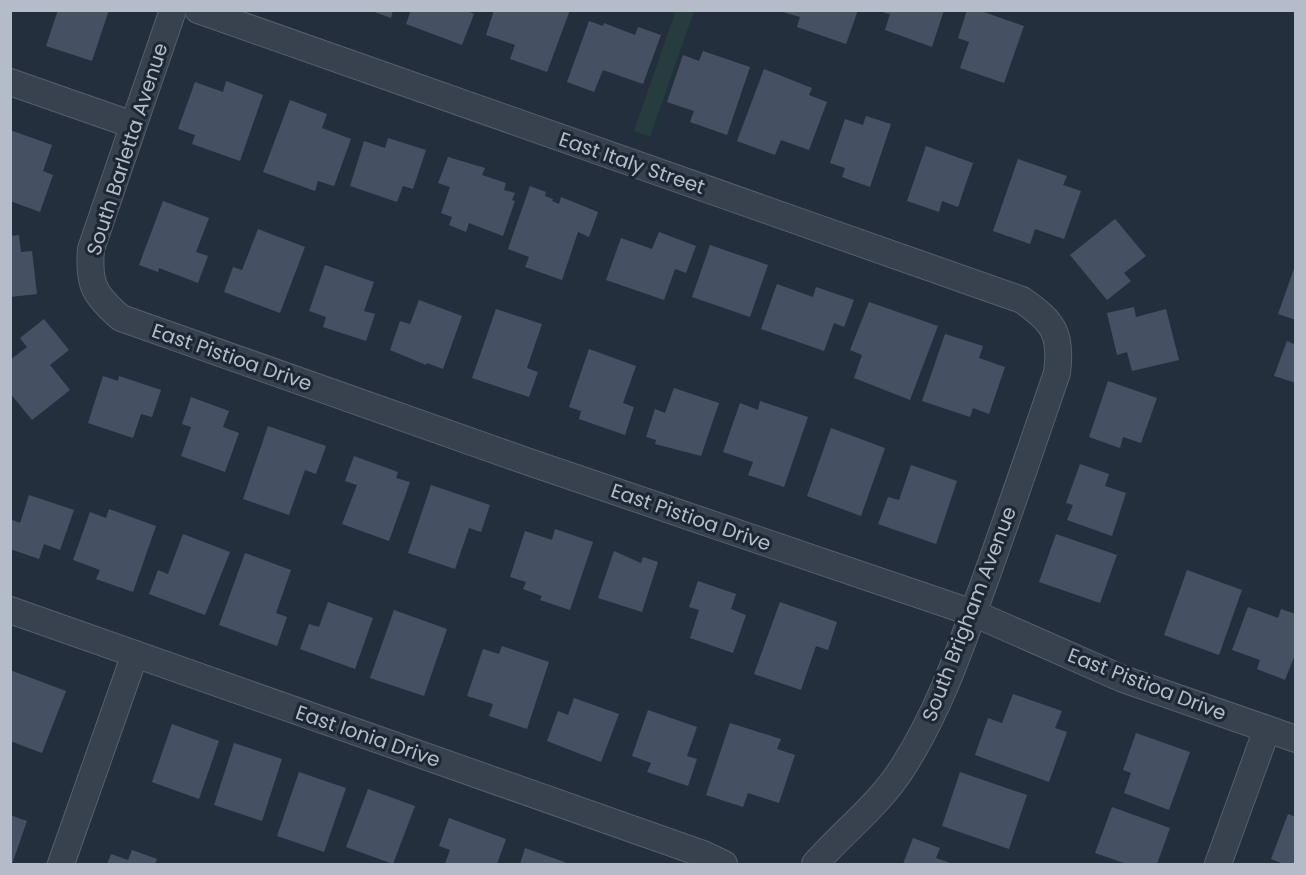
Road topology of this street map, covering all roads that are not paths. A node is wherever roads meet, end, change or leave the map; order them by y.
1 (173, 10) edge
2 (198, 10) edge
3 (10, 82) edge
4 (133, 125) junction
5 (93, 288) joint
6 (1056, 332) joint
7 (10, 610) edge
8 (974, 613) junction
9 (135, 654) junction
10 (1267, 729) junction
11 (1296, 739) edge
12 (61, 864) edge
13 (724, 864) edge
14 (815, 864) edge
15 (1218, 864) edge

1 - 4 street, South Barletta Avenue
2 - 6 street, East Italy Street
3 - 4 street
4 - 5 street, South Barletta Avenue
5 - 8 street, East Pistioa Drive
6 - 8 street, South Brigham Avenue
7 - 9 street, East Ionia Drive
8 - 10 street, East Pistioa Drive
8 - 14 street, South Brigham Avenue
9 - 12 street
9 - 13 street, East Ionia Drive
10 - 11 street, East Pistioa Drive
10 - 15 street

